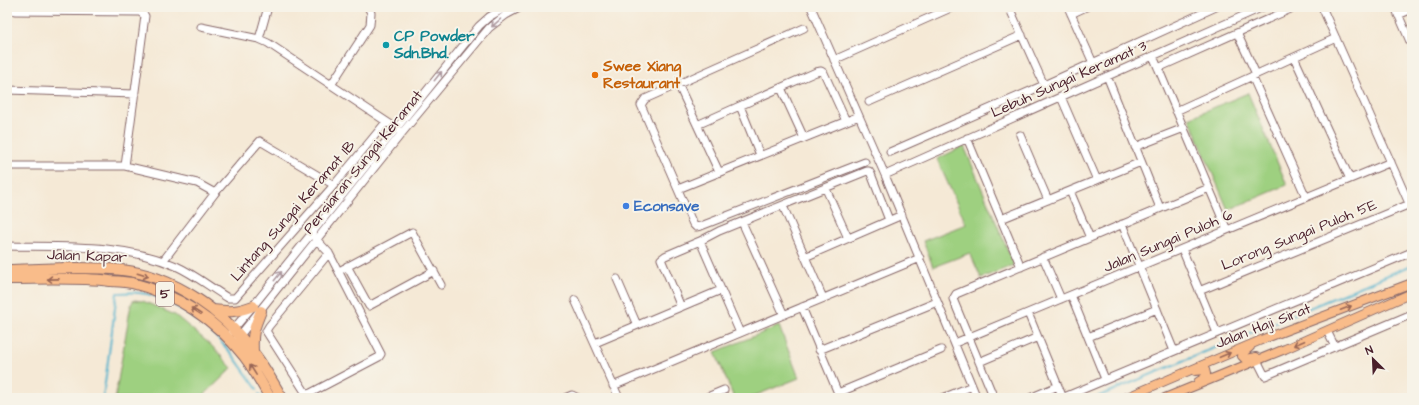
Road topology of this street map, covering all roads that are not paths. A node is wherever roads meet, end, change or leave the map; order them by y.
1 (268, 7) edge
2 (368, 7) edge
3 (506, 7) edge
4 (521, 7) edge
5 (811, 7) edge
6 (953, 7) edge
7 (1009, 7) edge
8 (1086, 7) edge
9 (1216, 7) edge
10 (1262, 7) edge
11 (1295, 7) edge
12 (1322, 7) edge
13 (1395, 7) edge
14 (75, 9) edge
15 (1208, 9) edge
16 (1412, 9) edge
17 (1070, 10) edge
18 (15, 11) dead end
19 (1398, 15) junction
20 (201, 27) dead end
21 (804, 28) dead end
22 (1238, 33) junction
23 (1022, 35) junction
24 (1336, 38) junction
25 (259, 39) junction
26 (1412, 46) edge
27 (1153, 56) junction
28 (1294, 57) junction
29 (834, 60) junction
30 (1093, 63) junction
31 (1158, 68) junction
32 (1254, 75) junction
33 (1107, 76) junction
34 (678, 84) junction
35 (331, 85) junction
36 (1044, 85) junction
37 (781, 88) junction
38 (7, 90) edge
39 (135, 94) junction
40 (1061, 97) junction
41 (868, 102) dead end
42 (740, 106) junction
43 (1176, 111) junction
44 (859, 116) junction
45 (846, 121) junction
46 (386, 122) junction
47 (697, 125) junction
48 (1184, 128) junction
49 (399, 131) junction
50 (1020, 135) dead end
51 (804, 138) junction
52 (967, 138) junction
53 (1136, 147) junction
54 (890, 152) dead end
55 (760, 155) junction
56 (865, 162) dead end
57 (1142, 162) junction
58 (1391, 162) junction
59 (7, 166) edge
60 (125, 166) junction
61 (719, 172) junction
62 (885, 175) junction
63 (1350, 179) junction
64 (1097, 180) junction
65 (334, 185) junction
66 (826, 188) junction
67 (1209, 188) junction
68 (678, 189) junction
69 (1070, 191) junction
70 (215, 193) junction
71 (1306, 198) junction
72 (1048, 200) junction
73 (783, 206) junction
74 (1411, 207) edge
75 (1160, 208) junction
76 (902, 215) junction
77 (1001, 219) junction
78 (889, 220) junction
79 (742, 222) junction
80 (1122, 224) junction
81 (1227, 230) junction
82 (310, 235) junction
83 (848, 238) junction
84 (1090, 238) junction
85 (317, 240) junction
86 (700, 241) junction
87 (7, 246) edge
88 (1182, 249) junction
89 (1412, 252) edge
90 (329, 253) junction
91 (805, 257) junction
92 (1043, 257) junction
93 (920, 258) junction
94 (163, 261) junction
95 (347, 266) junction
96 (1140, 266) junction
97 (1021, 267) junction
98 (7, 270) edge
99 (339, 271) junction
100 (434, 271) junction
101 (617, 279) dead end
102 (7, 280) edge
103 (1412, 283) edge
104 (441, 285) dead end
105 (721, 290) junction
106 (1199, 290) junction
107 (1412, 293) edge
108 (1071, 295) junction
109 (823, 298) junction
110 (1061, 299) junction
111 (575, 300) dead end
112 (938, 302) junction
113 (681, 307) junction
114 (802, 307) junction
115 (257, 309) junction
116 (1157, 309) junction
117 (213, 310) junction
118 (1028, 313) junction
119 (1412, 314) edge
120 (784, 315) junction
121 (637, 326) junction
122 (1328, 331) junction
123 (740, 333) junction
124 (1216, 333) junction
125 (233, 336) junction
126 (1038, 337) junction
127 (1088, 337) junction
128 (969, 338) junction
129 (1266, 338) junction
130 (595, 343) junction
131 (955, 344) junction
132 (1335, 347) junction
133 (1285, 349) junction
134 (820, 350) junction
135 (941, 350) dead end
136 (1174, 350) junction
137 (253, 352) junction
138 (1257, 360) junction
139 (979, 362) junction
140 (1105, 379) junction
141 (1169, 379) junction
142 (613, 386) junction
143 (972, 386) junction
144 (1058, 386) junction
145 (724, 390) dead end
146 (1178, 393) junction
147 (839, 395) edge
148 (304, 396) edge
149 (270, 398) edge
150 (282, 398) edge
151 (565, 398) edge
152 (578, 398) edge
153 (619, 398) edge
154 (705, 398) edge
155 (943, 398) edge
156 (977, 398) edge
157 (994, 398) edge
158 (1030, 398) edge
159 (1063, 398) edge
160 (1124, 398) edge
161 (1165, 398) edge

1 - 25 street
2 - 35 street
49 -> 3 street, Persiaran Sungai Keramat
4 -> 49 street, Persiaran Sungai Keramat
5 - 29 street
6 - 29 street
7 - 23 street
8 - 17 street
9 - 15 street
10 - 27 street, Lebuh Sungai Keramat 3
11 - 22 street
12 - 24 street
13 - 19 street
14 - 18 street
14 - 39 street
15 - 30 street
16 - 19 street
17 - 30 street
19 - 26 street
20 - 25 street
21 - 34 street
22 - 31 street
22 - 32 street
23 - 36 street
23 - 41 street
24 - 28 street
24 - 58 street
25 - 35 street
27 - 31 street
27 - 33 street, Lebuh Sungai Keramat 3
28 - 32 street
28 - 63 street
29 - 44 street
30 - 36 street
31 - 43 street
32 - 43 street
32 - 71 street
33 - 40 street, Lebuh Sungai Keramat 3
33 - 53 street
34 - 47 street
34 - 68 street
35 - 46 street
36 - 54 street
37 - 42 street
37 - 45 street
37 - 51 street
38 - 39 street
39 - 60 street
40 - 52 street, Lebuh Sungai Keramat 3
40 - 64 street
42 - 47 street
42 - 55 street
43 - 48 street
44 - 45 street
44 - 62 street
45 - 51 street
46 - 49 street
46 - 65 street, Lintang Sungai Keramat 1B
47 - 61 street
48 - 53 street
48 - 67 street
49 - 82 street, Persiaran Sungai Keramat
49 - 85 street, Persiaran Sungai Keramat
50 - 72 street
51 - 55 street
52 - 62 street, Lebuh Sungai Keramat 3
52 - 77 street
53 - 57 street
55 - 61 street
56 - 68 street
57 - 64 street
57 - 75 street
58 - 63 street, Jalan Sungai Puloh 6
58 - 74 street
59 - 60 street
60 - 70 street
61 - 68 street
62 - 76 street
63 - 71 street, Jalan Sungai Puloh 6
64 - 69 street
65 - 70 street
65 - 94 street, Lintang Sungai Keramat 1B
66 - 73 street
66 - 78 street
66 - 83 street
67 - 75 street
67 - 81 street
69 - 72 street
69 - 84 street
70 - 94 street
71 - 81 street, Jalan Sungai Puloh 6
72 - 77 street
73 - 79 street
73 - 91 street
74 - 106 street, Lorong Sungai Puloh 5E
75 - 80 street
76 - 78 street
76 - 93 street
77 - 97 street
78 - 83 street
79 - 86 street
79 - 120 street
80 - 84 street
80 - 96 street
81 - 88 street, Jalan Sungai Puloh 6
82 - 85 street
115 -> 82 street, Persiaran Sungai Keramat
83 - 91 street
84 - 92 street
85 - 90 street
85 - 115 street, Persiaran Sungai Keramat
86 - 105 street
86 - 113 street
87 - 94 street, Lintang Sungai Keramat 1B
88 - 96 street, Jalan Sungai Puloh 6
88 - 106 street
89 - 124 street
90 - 99 street
90 - 148 street
91 - 109 street
92 - 97 street
92 - 110 street
93 - 109 street
93 - 112 street
95 - 99 street
95 - 100 street
95 - 100 street
96 - 108 street, Jalan Sungai Puloh 6
96 - 116 street
97 - 128 street
98 -> 117 highway, Jalan Kapar / 5
99 - 148 street
100 - 104 street
101 - 121 street
125 -> 102 highway, Jalan Kapar / 5
129 -> 103 main road, Jalan Haji Sirat
105 - 113 street
105 - 123 street
106 - 124 street
107 - 122 main road, Jalan Haji Sirat
108 - 110 street, Jalan Sungai Puloh 6
108 - 127 street
109 - 114 street
110 - 118 street, Jalan Sungai Puloh 6
111 - 130 street
112 - 131 street
112 - 134 street
113 - 121 street
114 - 120 street
114 - 134 street
115 - 117 highway
115 - 125 street, Persiaran Sungai Keramat
115 - 137 highway
116 - 127 street
116 - 136 street
117 - 125 highway, Jalan Kapar / 5
118 - 126 street
118 - 128 street, Jalan Sungai Puloh 6
119 - 132 street
120 - 123 street
121 - 130 street
122 - 132 street
122 -> 133 main road, Jalan Haji Sirat
123 - 142 street
124 - 136 street
125 - 137 highway, Jalan Kapar / 5
149 -> 125 highway, Jalan Kapar / 5
126 - 139 street
126 - 144 street
127 - 140 street
128 - 131 street, Jalan Sungai Puloh 6
128 - 139 street
129 - 133 main road
141 -> 129 main road, Jalan Haji Sirat
130 - 142 street
131 - 143 street
132 - 138 street
133 - 138 main road, Jalan Haji Sirat
134 - 147 street
135 - 147 street
136 - 140 street
137 - 150 highway, Jalan Kapar / 5
138 - 146 main road, Jalan Haji Sirat
139 - 157 street
140 - 159 street
141 - 146 main road
141 - 160 main road, Jalan Haji Sirat
142 - 153 street
143 - 155 street
143 - 156 street
144 - 158 street
144 - 159 street
145 - 154 street
146 - 161 main road, Jalan Haji Sirat
151 - 152 street

